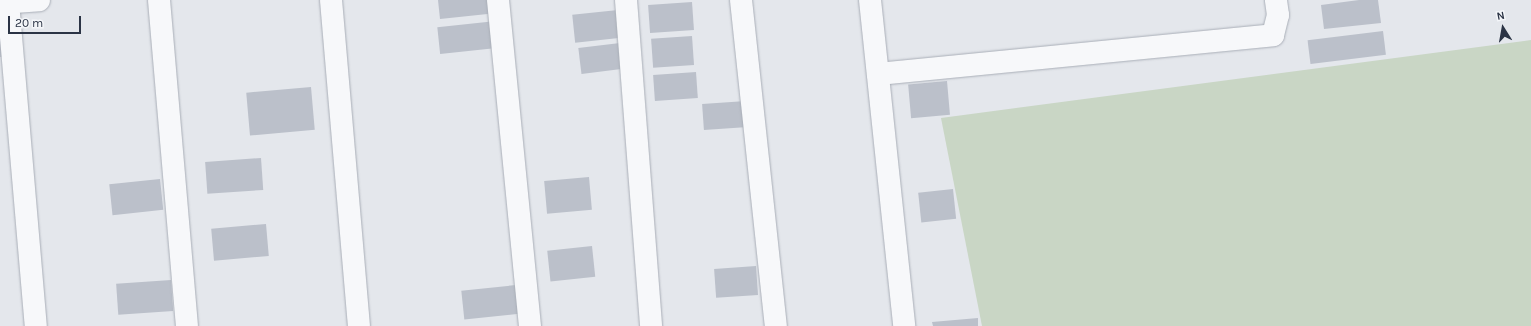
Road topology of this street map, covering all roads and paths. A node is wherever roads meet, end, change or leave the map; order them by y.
1 (39, 0) edge
2 (159, 0) edge
3 (331, 0) edge
4 (498, 0) edge
5 (626, 0) edge
6 (741, 0) edge
7 (870, 0) edge
8 (1276, 0) edge
9 (4, 2) edge
10 (878, 74) junction
11 (36, 326) edge
12 (187, 326) edge
13 (359, 326) edge
14 (530, 326) edge
15 (651, 326) edge
16 (776, 326) edge
17 (904, 326) edge

1 - 9 street
2 - 12 street
3 - 13 street
4 - 14 street
5 - 15 street
6 - 16 street
7 - 10 street
8 - 10 street
9 - 11 street
10 - 17 street

